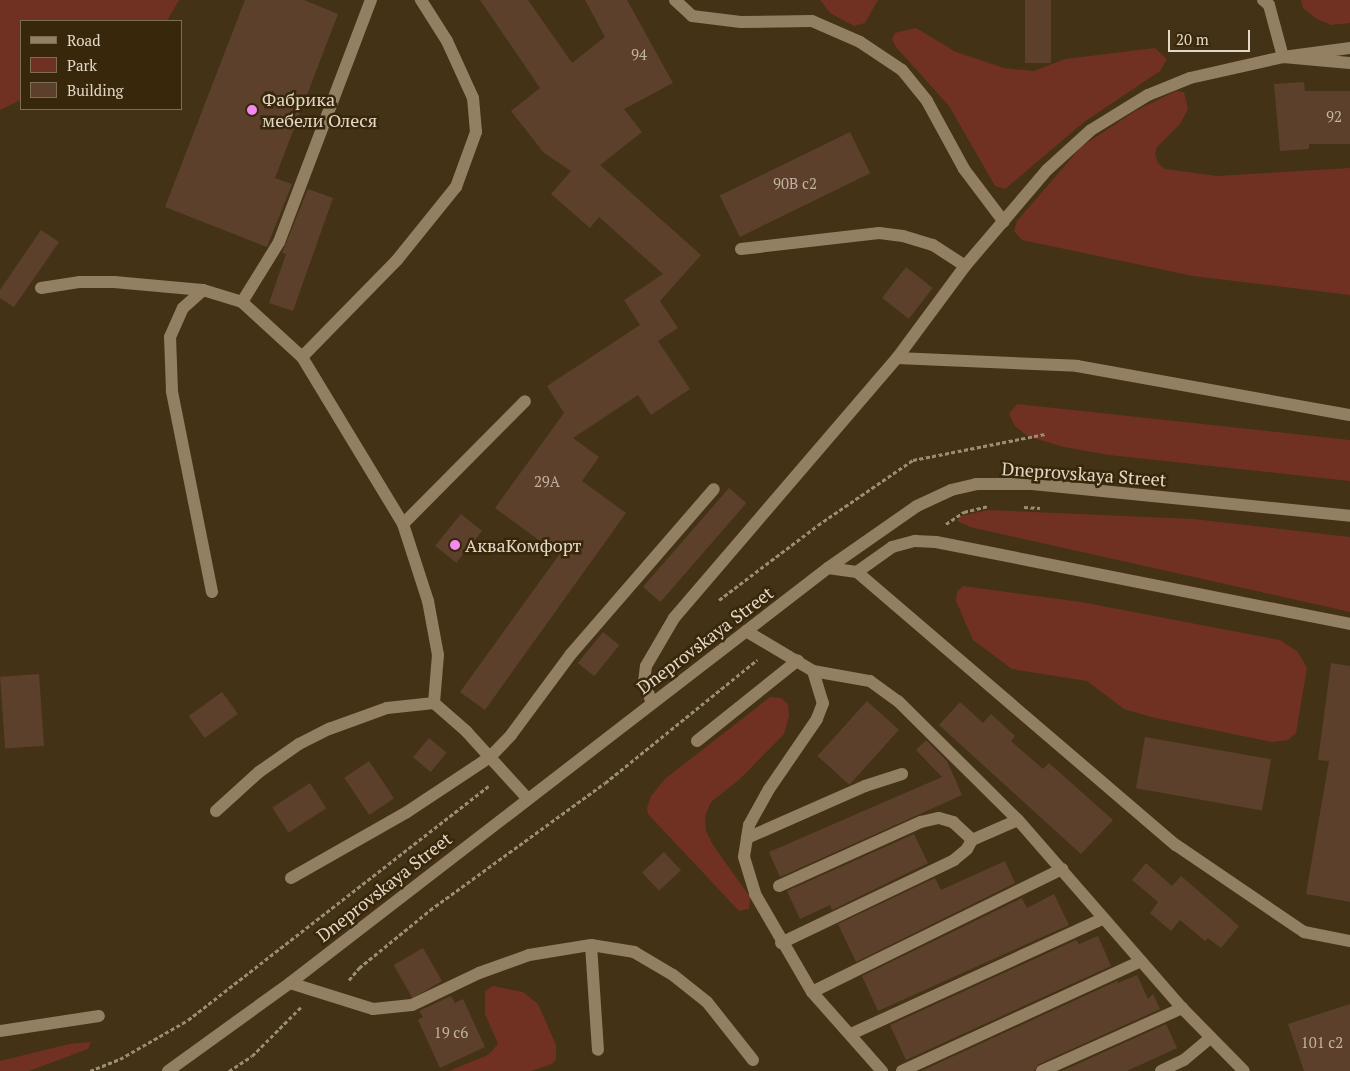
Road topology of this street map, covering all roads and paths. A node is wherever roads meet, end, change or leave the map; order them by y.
1 (371, 0) edge
2 (421, 0) edge
3 (675, 0) edge
4 (1263, 0) edge
5 (1350, 48) edge
6 (1283, 57) junction
7 (1350, 63) edge
8 (1004, 222) junction
9 (742, 250) dead end
10 (965, 266) junction
11 (41, 288) dead end
12 (203, 290) junction
13 (242, 302) junction
14 (302, 357) junction
15 (897, 358) junction
16 (524, 401) dead end
17 (1350, 415) edge
18 (1046, 434) dead end
19 (714, 489) dead end
20 (1350, 516) edge
21 (403, 524) junction
22 (828, 568) junction
23 (857, 572) junction
24 (212, 592) dead end
25 (714, 603) dead end
26 (1350, 624) edge
27 (746, 632) junction
28 (774, 646) junction
29 (798, 660) junction
30 (813, 671) junction
31 (434, 703) junction
32 (652, 703) junction
33 (697, 741) dead end
34 (490, 758) junction
35 (504, 773) junction
36 (902, 774) dead end
37 (528, 798) junction
38 (216, 812) dead end
39 (1018, 820) junction
40 (747, 838) junction
41 (972, 840) junction
42 (1062, 869) junction
43 (291, 878) dead end
44 (779, 886) dead end
45 (1104, 918) junction
46 (1350, 941) edge
47 (781, 943) junction
48 (591, 945) junction
49 (1141, 961) junction
50 (290, 983) junction
51 (317, 992) junction
52 (812, 992) junction
53 (335, 998) junction
54 (1182, 1008) junction
55 (99, 1016) dead end
56 (0, 1031) edge
57 (851, 1034) junction
58 (1211, 1037) junction
59 (598, 1050) dead end
60 (752, 1060) dead end
61 (1239, 1069) edge
62 (90, 1071) edge
63 (168, 1071) edge
64 (229, 1071) edge
65 (882, 1071) edge
66 (902, 1071) edge
67 (1042, 1071) edge
68 (1161, 1071) edge

1 - 13 main road
2 - 14 main road
3 - 8 main road
4 - 6 main road
5 - 6 main road
6 - 7 main road
6 - 8 main road
8 - 10 main road
9 - 10 main road
10 - 15 main road
11 - 12 main road
12 - 13 main road
12 - 24 main road
13 - 14 main road
14 - 21 main road
15 - 17 main road
15 - 32 main road
16 - 21 main road
18 - 25 path
19 - 34 main road
20 - 22 main road, Dneprovskaya Street
21 - 31 main road
22 - 23 main road
22 - 27 main road, Dneprovskaya Street
23 - 26 main road
23 - 46 main road
27 - 28 main road
27 - 32 main road, Dneprovskaya Street
28 - 29 main road
28 - 53 path
29 - 30 main road
29 - 33 main road
30 - 39 main road
30 - 40 main road
31 - 34 main road
31 - 38 main road
32 - 37 main road, Dneprovskaya Street
34 - 35 main road
34 - 43 main road
35 - 37 main road
35 - 62 path
36 - 40 main road
37 - 50 main road, Dneprovskaya Street
39 - 41 main road
39 - 42 main road
40 - 47 main road
41 - 44 main road
41 - 47 main road
42 - 45 main road
42 - 52 main road
45 - 49 main road
45 - 57 main road
47 - 52 main road
48 - 53 main road
48 - 59 main road
48 - 60 main road
49 - 54 main road
49 - 66 main road
50 - 51 main road
50 - 63 main road, Dneprovskaya Street
51 - 53 main road
51 - 64 path
52 - 57 main road
54 - 58 main road
54 - 67 main road
55 - 56 main road
57 - 65 main road
58 - 61 main road
58 - 68 main road

